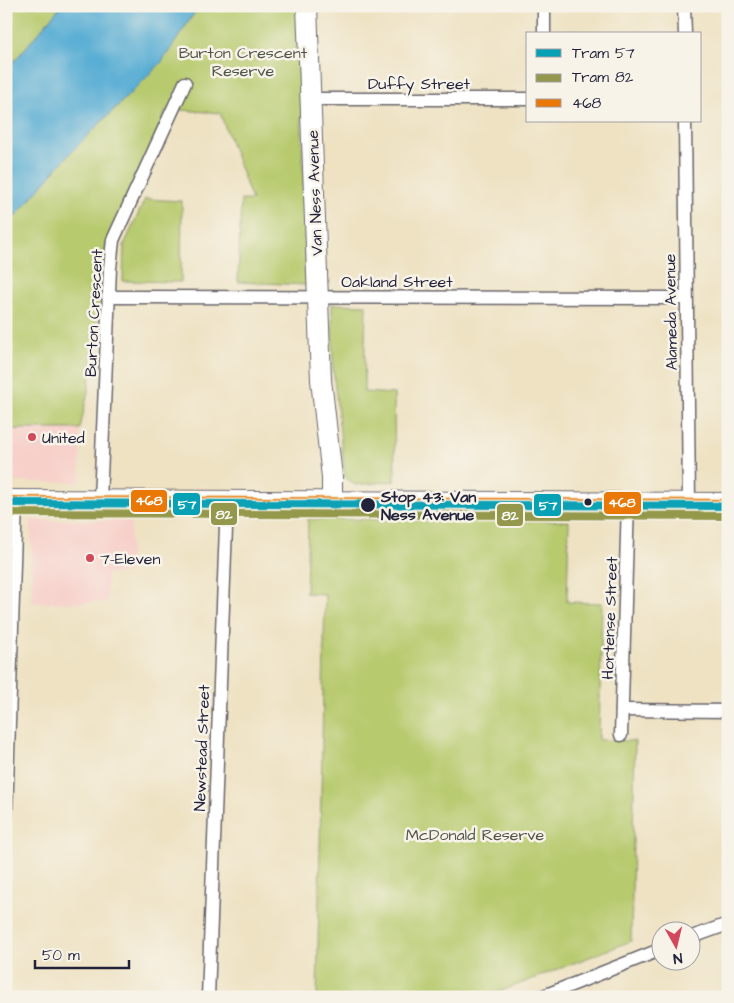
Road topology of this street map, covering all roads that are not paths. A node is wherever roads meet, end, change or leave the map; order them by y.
1 (307, 6) edge
2 (544, 6) edge
3 (684, 6) edge
4 (544, 32) edge
5 (685, 32) edge
6 (185, 83) dead end
7 (526, 99) edge
8 (310, 100) junction
9 (685, 122) edge
10 (108, 297) junction
11 (318, 297) junction
12 (686, 298) junction
13 (11, 500) edge
14 (100, 500) junction
15 (227, 501) junction
16 (325, 501) junction
17 (628, 502) junction
18 (689, 503) junction
19 (728, 503) edge
20 (622, 710) junction
21 (728, 711) edge
22 (621, 735) dead end
23 (6, 817) edge
24 (728, 924) edge
25 (702, 933) edge
26 (652, 953) edge
27 (208, 997) edge
28 (541, 997) edge

1 - 8 main road, Van Ness Avenue
2 - 4 street
3 - 5 street
6 - 10 street, Burton Crescent
7 - 8 street, Duffy Street
8 - 11 main road, Van Ness Avenue
9 - 12 street, Alameda Avenue
10 - 11 street, Oakland Street
10 - 14 street, Burton Crescent
11 - 12 street, Oakland Street
11 - 16 main road, Van Ness Avenue
12 - 18 street, Alameda Avenue
13 - 14 main road
13 - 23 street
14 - 15 main road
15 - 16 main road
15 - 27 street, Newstead Street
16 - 17 main road
17 - 18 main road
17 - 20 street, Hortense Street
18 - 19 main road
20 - 21 street
20 - 22 street, Hortense Street
24 - 25 street
26 - 28 street

